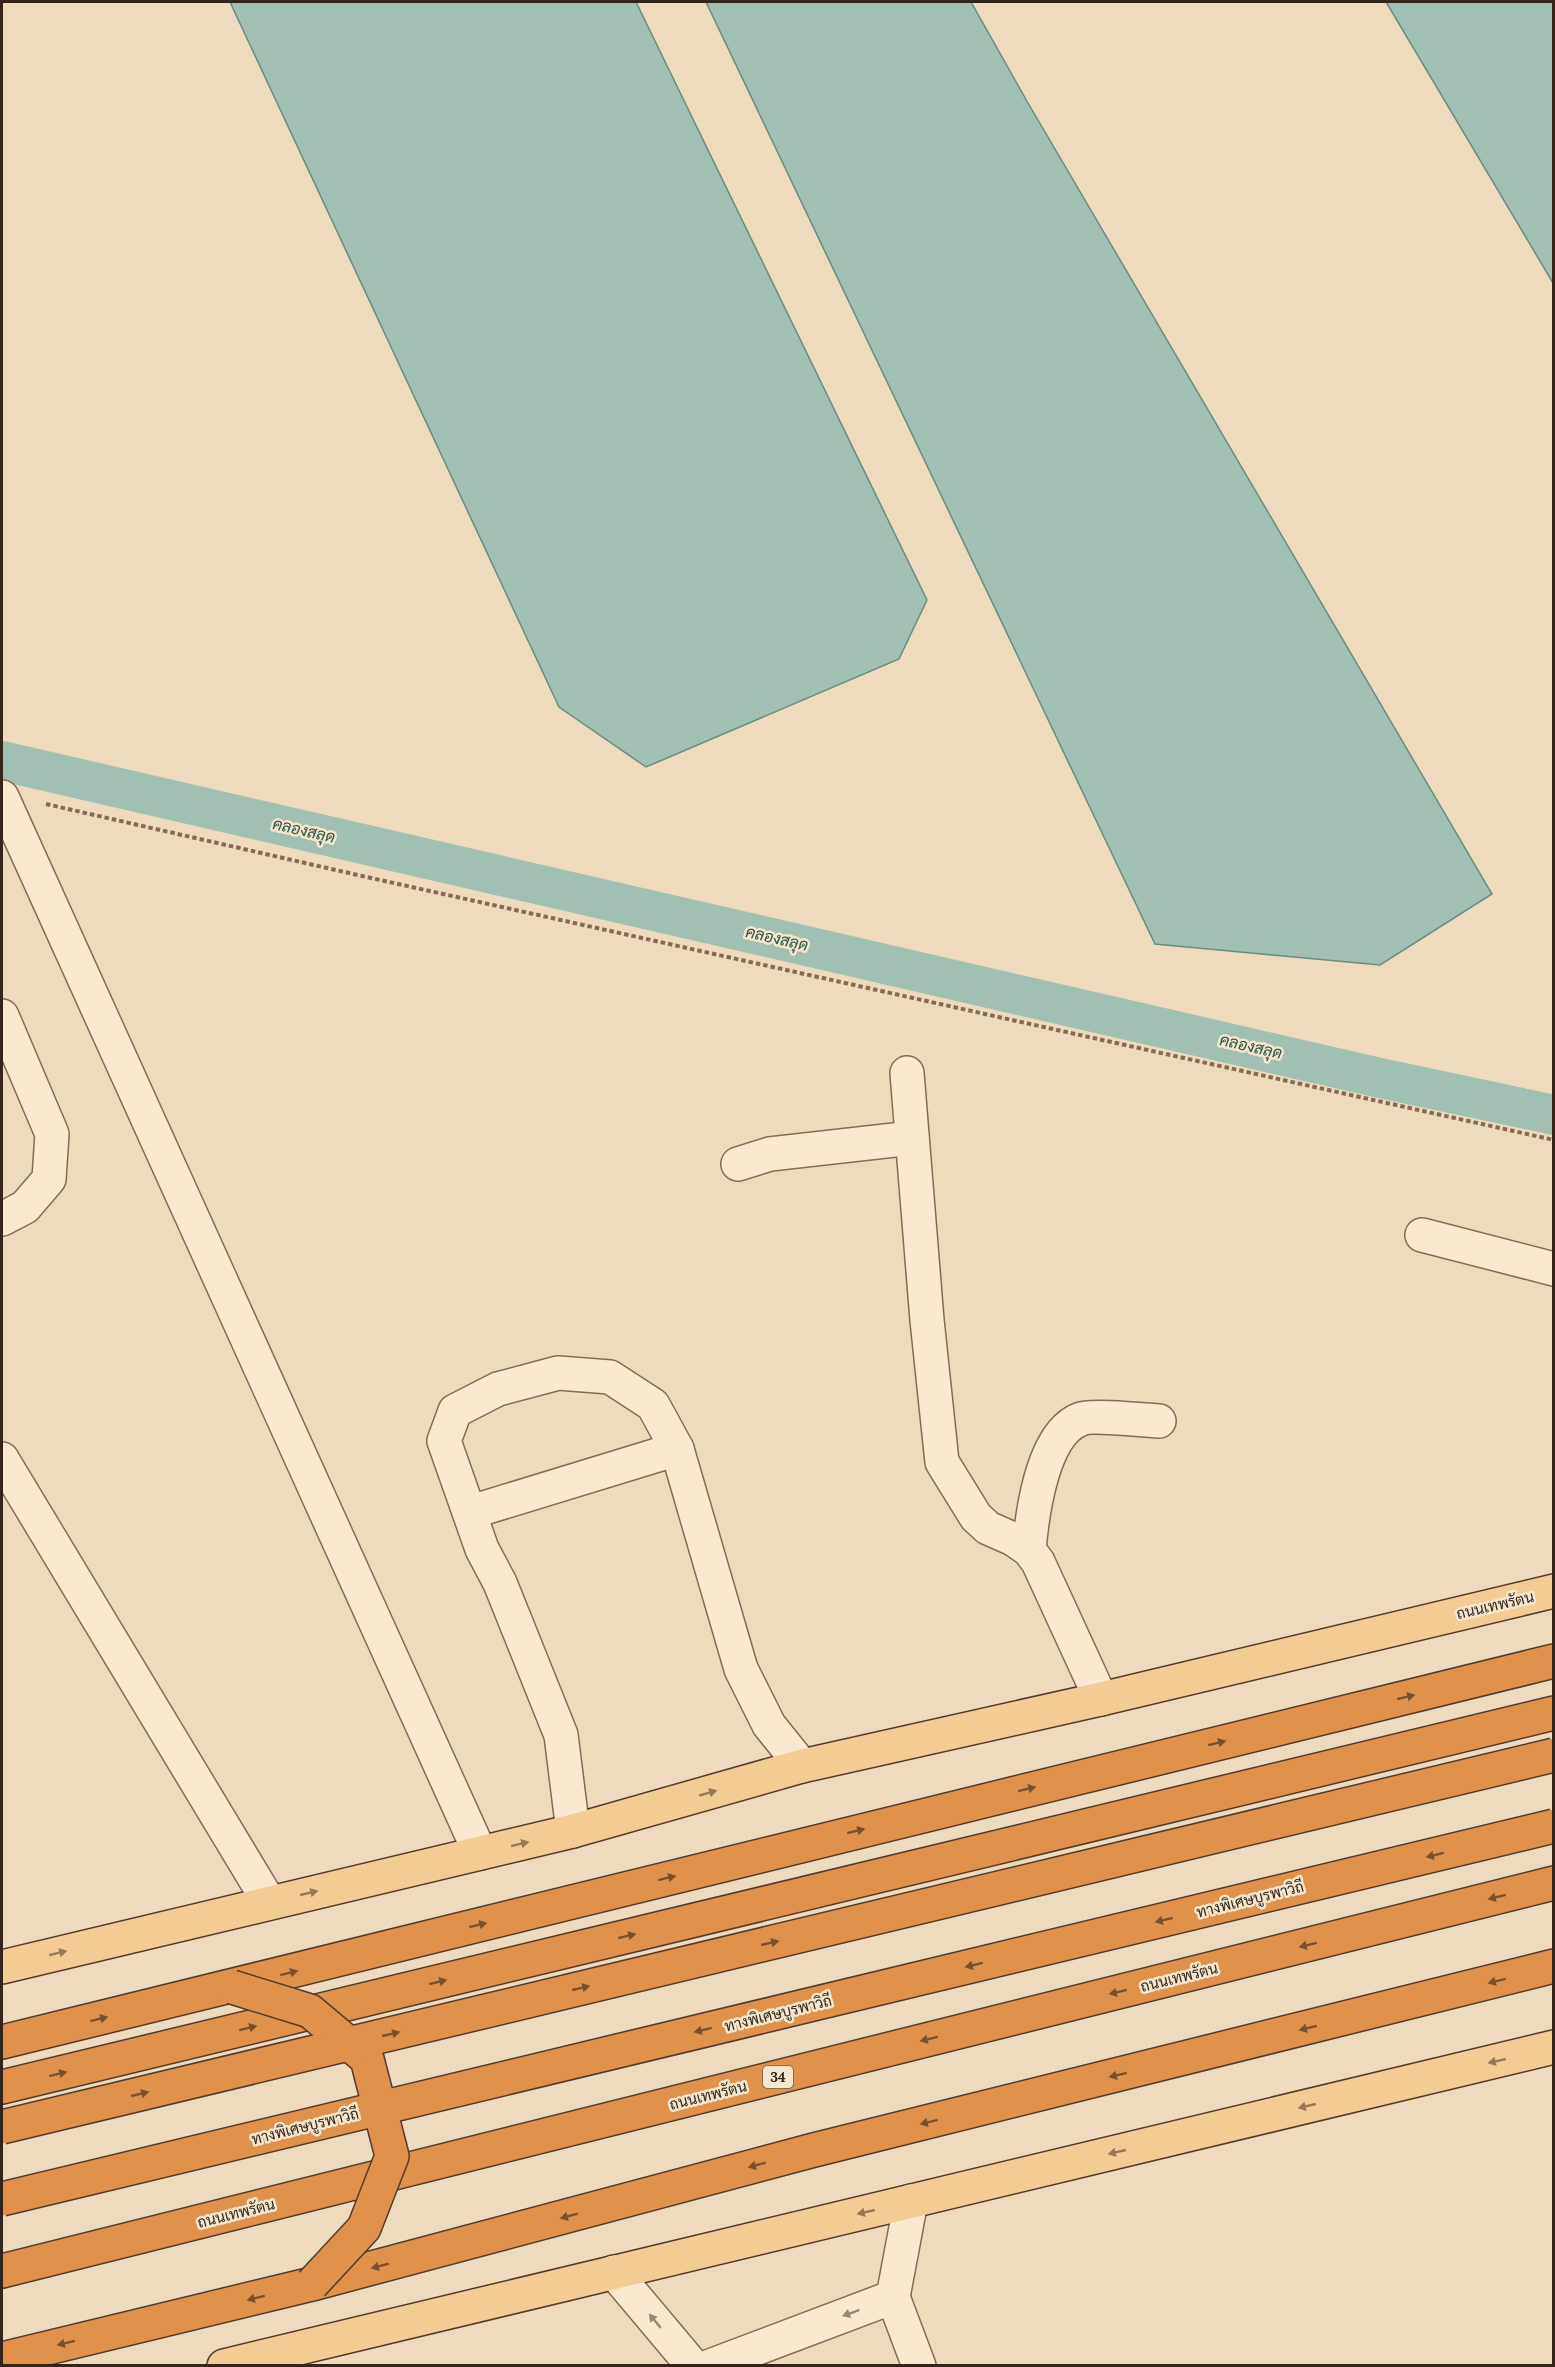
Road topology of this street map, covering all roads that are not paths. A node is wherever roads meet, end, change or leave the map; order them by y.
1 (2, 799) edge
2 (2, 1016) edge
3 (907, 1073) dead end
4 (912, 1138) junction
5 (738, 1164) dead end
6 (2, 1219) edge
7 (1422, 1235) dead end
8 (1554, 1269) edge
9 (1159, 1421) dead end
10 (677, 1449) junction
11 (2, 1459) edge
12 (471, 1512) junction
13 (1029, 1550) junction
14 (1554, 1592) edge
15 (1554, 1661) edge
16 (1101, 1699) junction
17 (1554, 1713) edge
18 (1554, 1755) edge
19 (802, 1766) junction
20 (1554, 1826) edge
21 (573, 1831) junction
22 (480, 1853) junction
23 (1554, 1883) edge
24 (269, 1902) junction
25 (1554, 1966) edge
26 (2, 1967) edge
27 (232, 1987) junction
28 (2, 2042) edge
29 (1554, 2048) edge
30 (2, 2087) edge
31 (2, 2127) edge
32 (2, 2199) edge
33 (911, 2201) junction
34 (2, 2271) edge
35 (614, 2272) junction
36 (312, 2284) junction
37 (893, 2297) junction
38 (2, 2359) edge
39 (225, 2366) edge
40 (693, 2366) edge
41 (710, 2366) edge
42 (919, 2366) edge

1 - 22 street
2 - 6 street
3 - 4 street
4 - 5 street
4 - 13 street
7 - 8 street
9 - 13 street
10 - 12 street
10 - 12 street
10 - 19 street
11 - 24 street
12 - 21 street
13 - 16 street
14 - 16 main road, ถนนเทพรัตน
27 -> 15 highway
16 - 19 main road, ถนนเทพรัตน
30 -> 17 highway
31 -> 18 highway, bridge
21 -> 19 main road, ถนนเทพรัตน
20 -> 32 highway, ทางพิเศษบูรพาวิถี, bridge
22 -> 21 main road, ถนนเทพรัตน
24 -> 22 main road, ถนนเทพรัตน
23 -> 34 highway, ถนนเทพรัตน / 34
26 -> 24 main road, ถนนเทพรัตน
25 -> 36 highway
28 -> 27 highway
27 - 36 highway, bridge
29 -> 33 main road
33 -> 35 main road
33 - 37 street
35 - 39 main road
40 -> 35 street
36 -> 38 highway
37 -> 41 street
37 - 42 street

